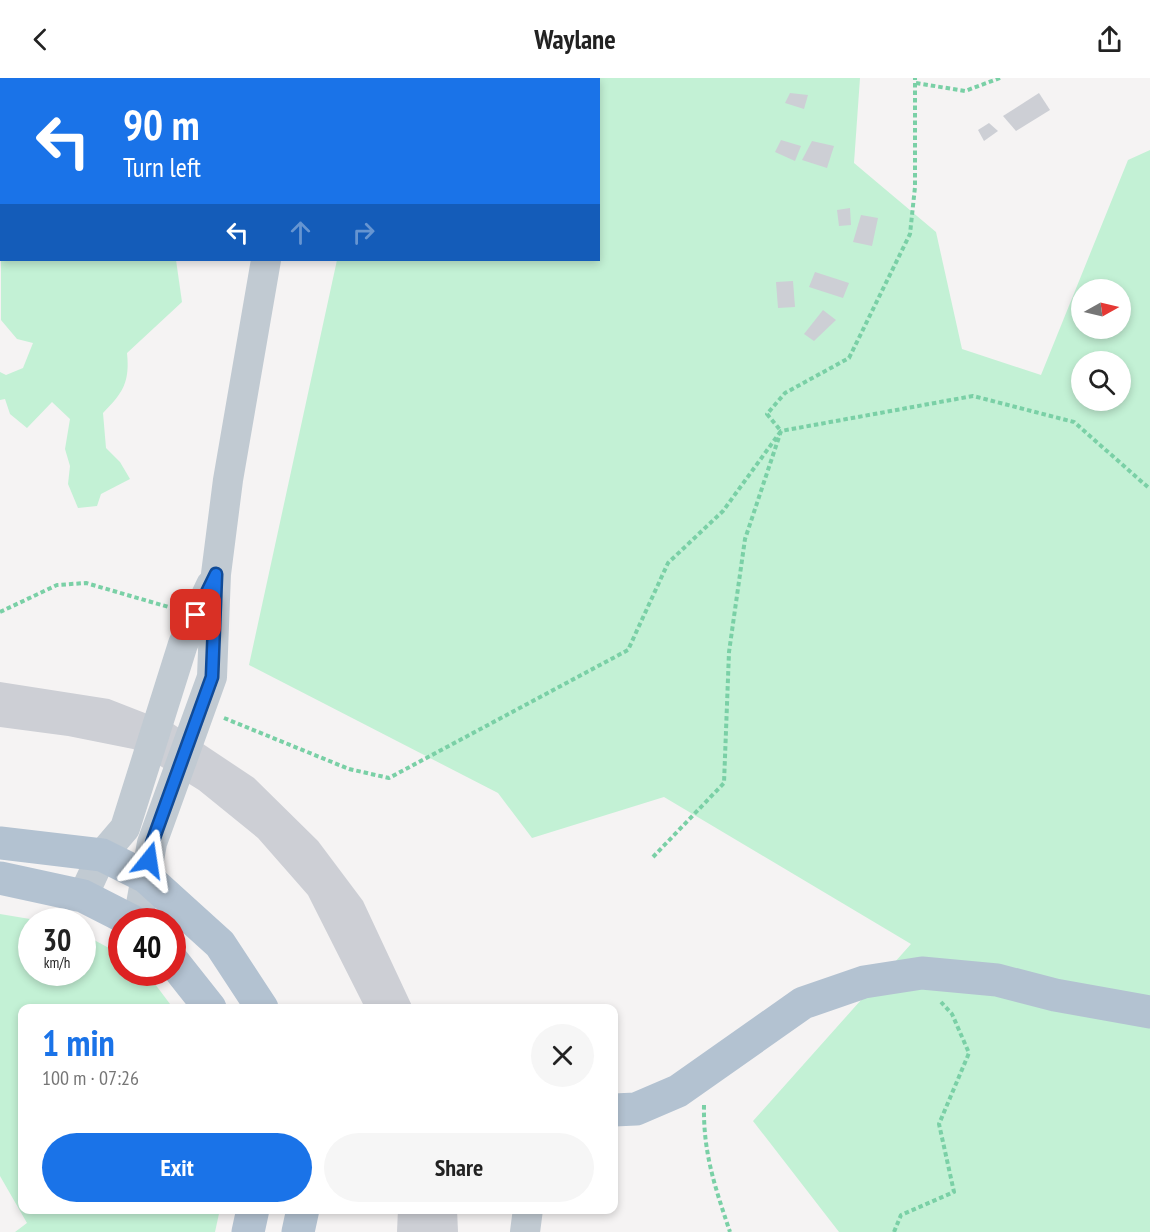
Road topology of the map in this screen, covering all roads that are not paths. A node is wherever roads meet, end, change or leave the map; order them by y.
1 (266, 261) edge
2 (216, 574) junction
3 (0, 843) edge
4 (102, 855) junction
5 (146, 876) junction
6 (0, 878) edge
7 (84, 896) junction
8 (108, 908) edge
9 (140, 908) edge
10 (186, 978) edge
11 (207, 1004) edge
12 (259, 1004) edge
13 (1150, 1012) edge
14 (618, 1110) edge
15 (252, 1214) edge
16 (302, 1214) edge
17 (527, 1214) edge
18 (248, 1232) edge
19 (298, 1232) edge
20 (525, 1232) edge

1 - 2 street
2 - 4 street
2 - 5 street
3 - 4 main road
4 - 5 main road
4 - 7 street
5 - 9 street
5 - 12 main road
6 - 7 main road
7 - 8 main road
10 - 11 main road
13 - 14 main road
15 - 18 main road
16 - 19 main road
17 - 20 street

